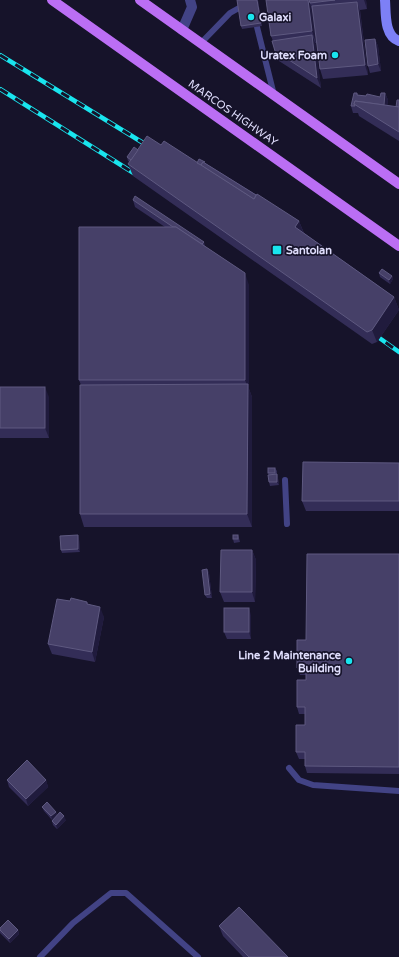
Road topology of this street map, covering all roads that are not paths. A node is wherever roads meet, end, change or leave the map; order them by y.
1 (52, 0) edge
2 (140, 0) edge
3 (190, 0) edge
4 (385, 0) edge
5 (239, 8) edge
6 (257, 27) edge
7 (182, 30) junction
8 (398, 41) edge
9 (200, 44) junction
10 (274, 96) junction
11 (399, 184) edge
12 (399, 246) edge
13 (285, 480) dead end
14 (287, 524) dead end
15 (290, 768) dead end
16 (399, 790) edge
17 (40, 957) edge
18 (198, 957) edge

1 - 12 main road, MARCOS HIGHWAY
2 - 7 main road
3 - 7 street
4 - 8 street
5 - 9 lane
6 - 10 lane
7 - 9 main road
9 - 10 main road
10 - 11 main road
13 - 14 lane
15 - 16 lane
17 - 18 lane

